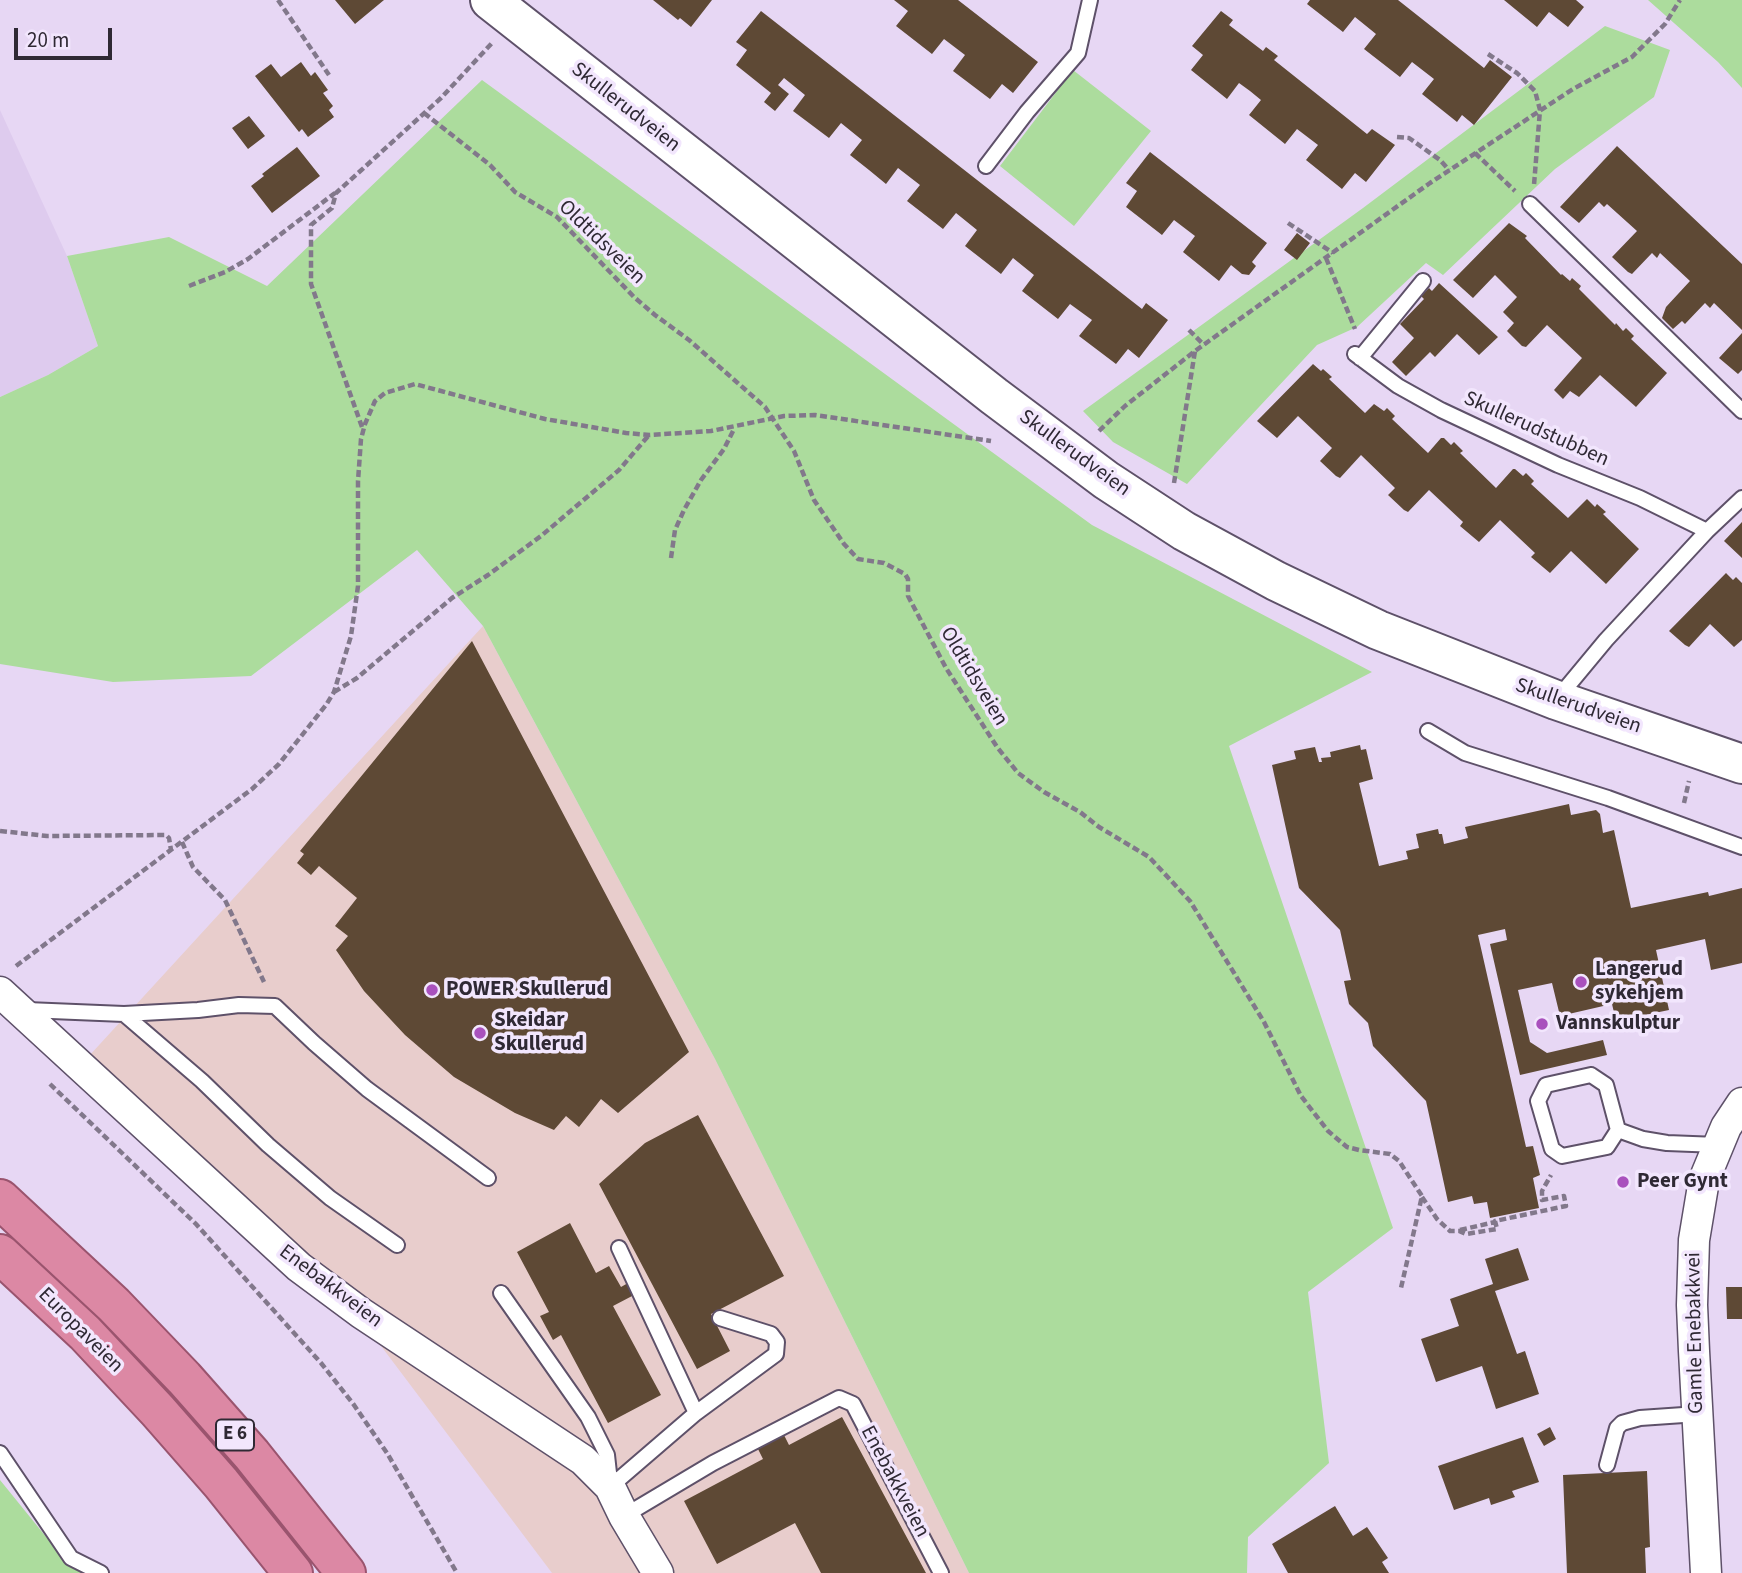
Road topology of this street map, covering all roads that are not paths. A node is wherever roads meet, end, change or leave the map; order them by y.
1 (1090, 0) edge
2 (502, 10) edge
3 (986, 166) dead end
4 (1530, 204) road end
5 (1423, 281) dead end
6 (1742, 411) edge
7 (1742, 498) edge
8 (1707, 531) junction
9 (1556, 700) junction
10 (1428, 732) dead end
11 (1742, 764) edge
12 (1742, 847) edge
13 (9, 991) edge
14 (124, 1014) junction
15 (1742, 1103) edge
16 (1618, 1130) junction
17 (1718, 1145) junction
18 (488, 1178) dead end
19 (0, 1199) edge
20 (397, 1245) dead end
21 (619, 1248) dead end
22 (0, 1254) edge
23 (501, 1293) dead end
24 (720, 1318) dead end
25 (696, 1413) junction
26 (1698, 1414) junction
27 (0, 1453) edge
28 (1606, 1465) dead end
29 (610, 1487) junction
30 (624, 1516) junction
31 (101, 1573) edge
32 (293, 1573) edge
33 (346, 1573) edge
34 (658, 1573) edge
35 (941, 1573) edge
36 (1706, 1573) edge

1 - 3 lane
2 - 9 main road, Skullerudveien
4 - 6 lane
5 - 8 lane, Skullerudstubben
7 - 8 lane
8 - 9 lane
9 - 11 main road, Skullerudveien
10 - 12 lane
13 - 14 lane
13 - 29 street, Enebakkveien
14 - 18 lane
14 - 20 lane
15 - 17 street, Gamle Enebakkvei
16 - 16 lane
16 - 17 lane
17 - 26 street, Gamle Enebakkvei
19 - 33 highway, Europaveien / E 6
21 - 25 lane
22 - 32 highway, Europaveien / E 6
23 - 29 lane
24 - 25 lane
25 - 29 lane
26 - 28 lane
26 - 36 street, Gamle Enebakkvei
27 - 31 lane
29 - 30 street, Enebakkveien
30 - 34 street, Enebakkveien
30 - 35 lane, Enebakkveien

